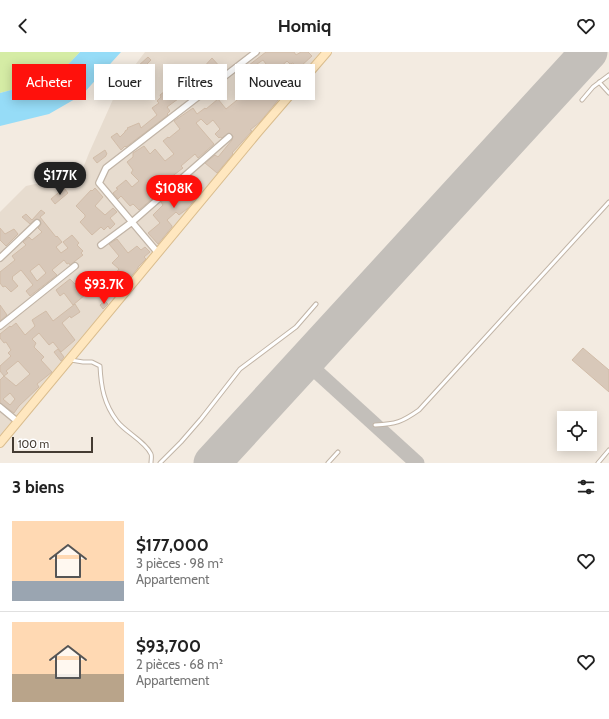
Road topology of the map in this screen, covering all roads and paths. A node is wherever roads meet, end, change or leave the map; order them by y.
1 (256, 52) edge
2 (327, 52) edge
3 (609, 74) edge
4 (599, 82) junction
5 (609, 93) edge
6 (582, 100) dead end
7 (229, 137) dead end
8 (609, 202) edge
9 (132, 222) junction
10 (37, 223) dead end
11 (101, 245) dead end
12 (158, 253) junction
13 (0, 258) edge
14 (76, 266) dead end
15 (316, 304) dead end
16 (0, 326) edge
17 (70, 360) junction
18 (0, 407) edge
19 (18, 422) junction
20 (375, 425) dead end
21 (0, 443) edge
22 (609, 450) edge
23 (338, 452) dead end
24 (151, 463) edge
25 (160, 463) edge
26 (328, 463) edge
27 (598, 463) edge

1 - 9 street
2 - 12 street
3 - 4 lane
4 - 5 lane
4 - 6 lane
7 - 9 street
8 - 20 lane
9 - 11 street
9 - 12 street
10 - 13 street
12 - 17 street
14 - 16 street
15 - 25 lane
17 - 19 street
17 - 24 lane
18 - 19 street
19 - 21 street
22 - 27 lane
23 - 26 lane

